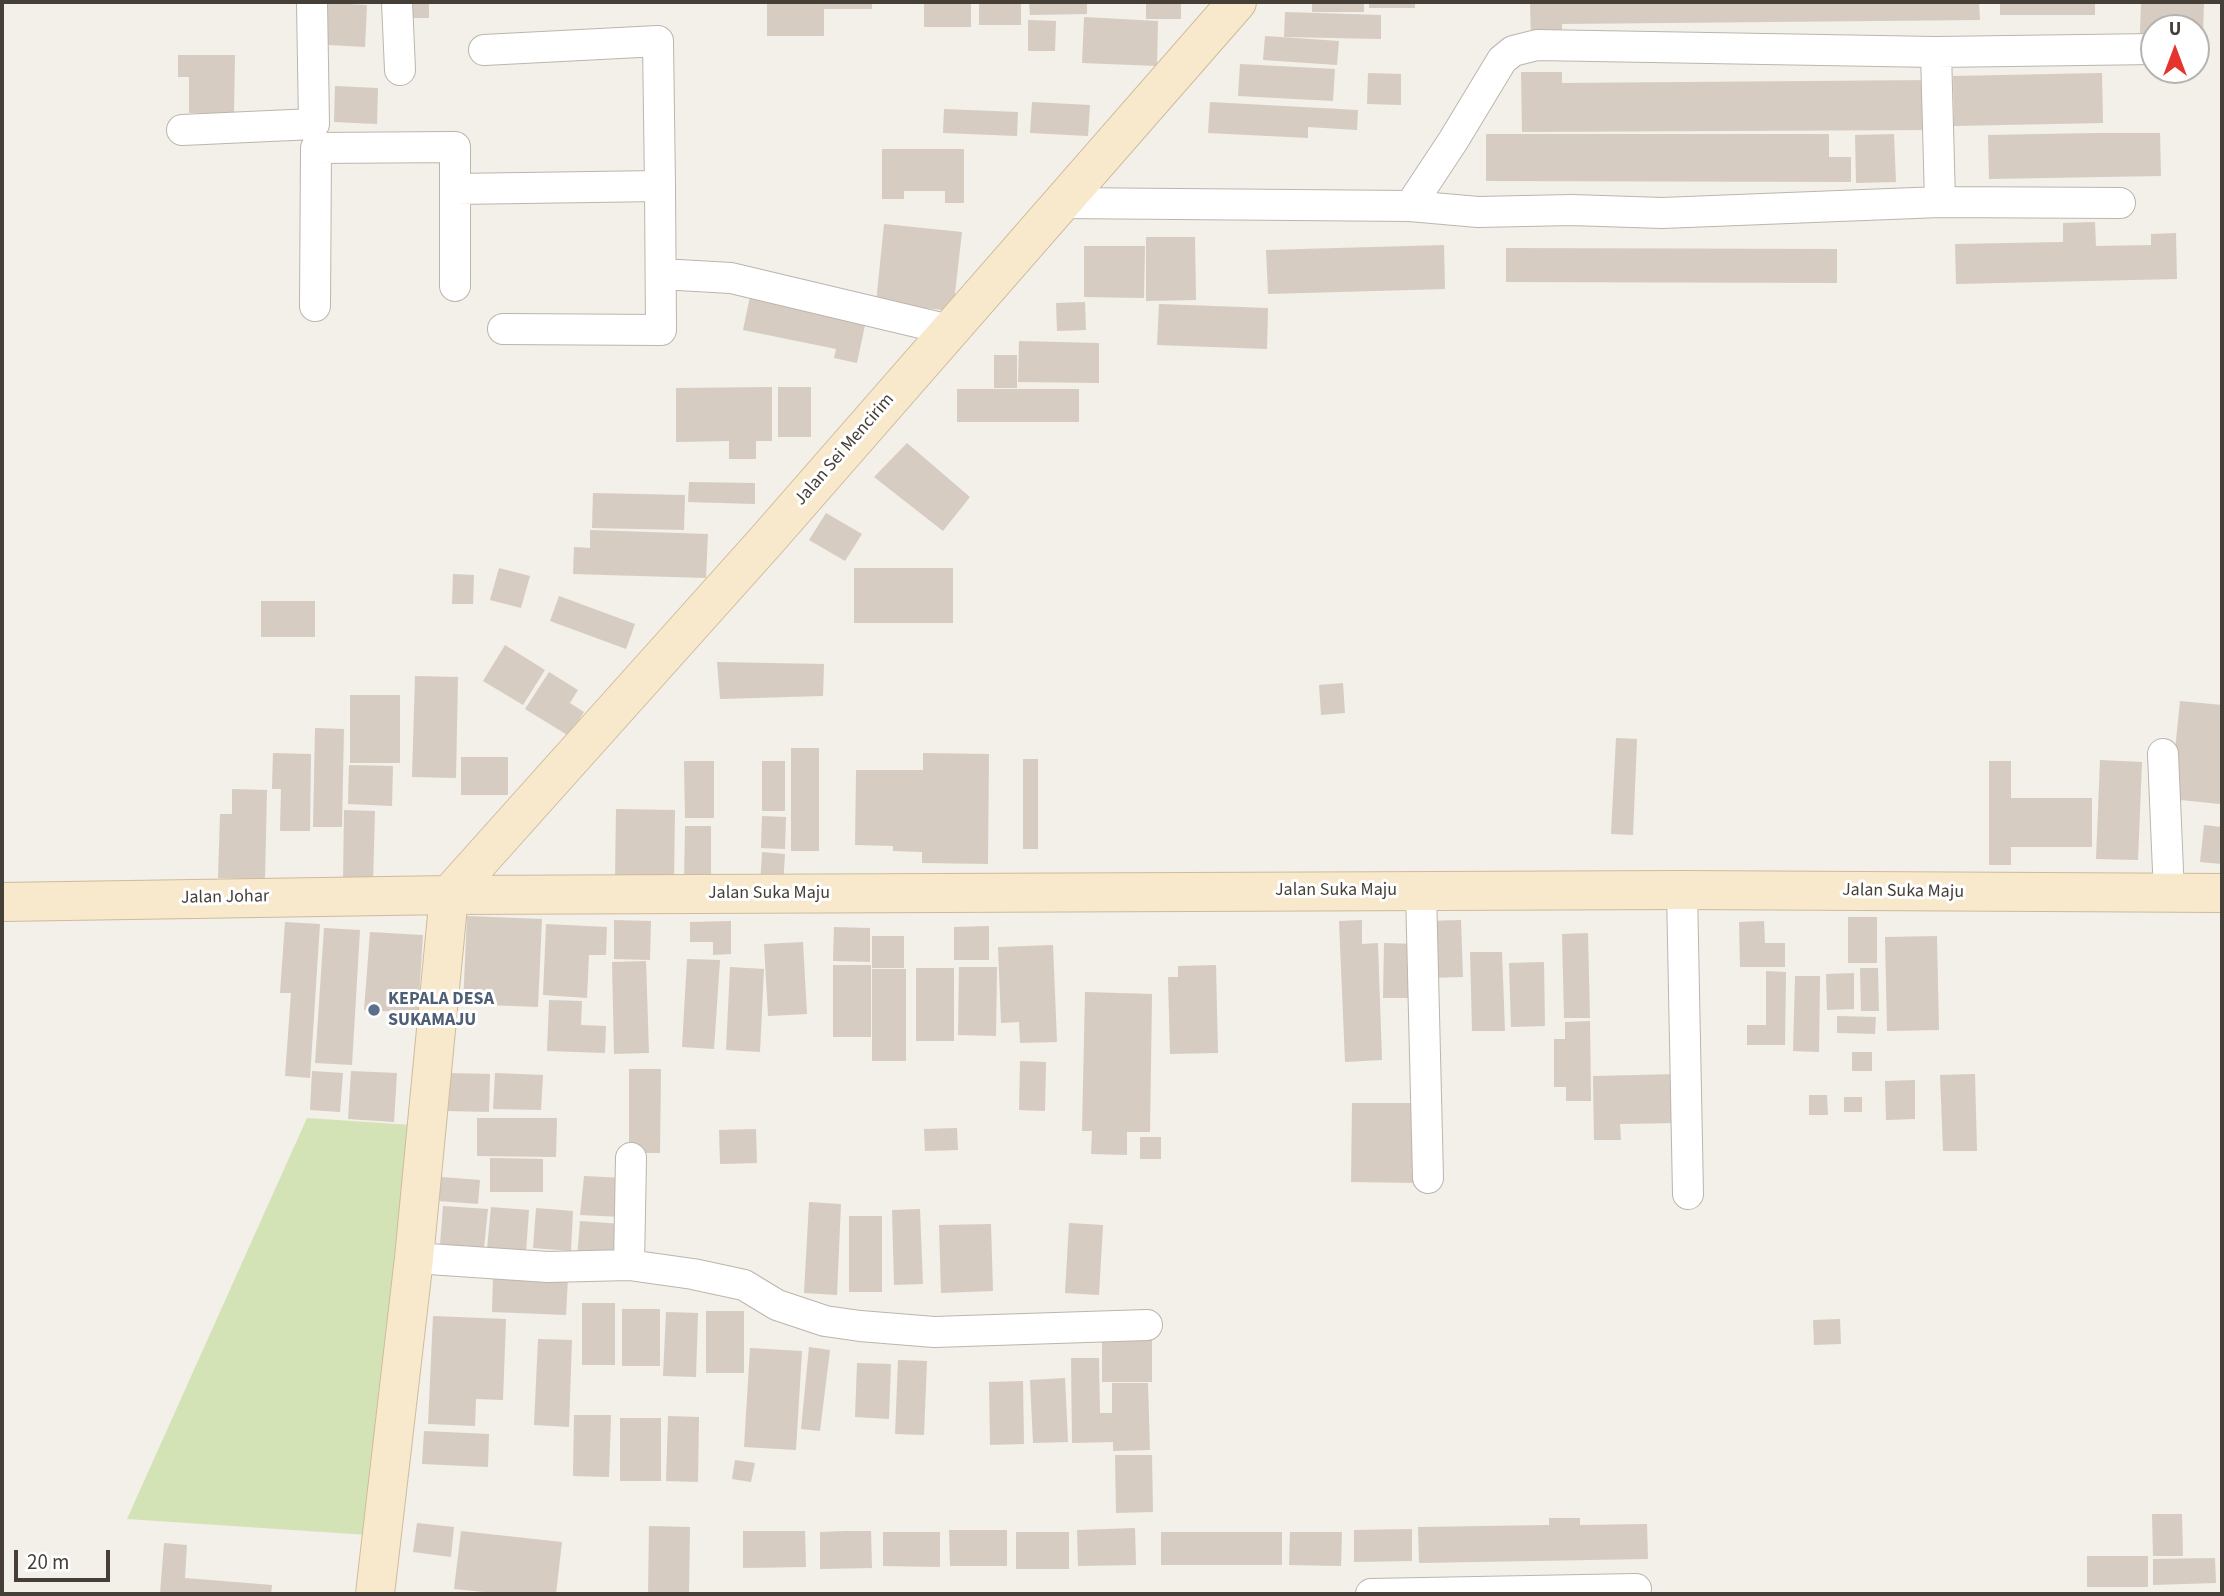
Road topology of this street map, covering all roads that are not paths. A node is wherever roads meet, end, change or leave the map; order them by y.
1 (312, 2) edge
2 (397, 2) edge
3 (1237, 2) edge
4 (2140, 48) edge
5 (484, 50) dead end
6 (1936, 52) junction
7 (400, 70) dead end
8 (182, 130) dead end
9 (660, 186) junction
10 (455, 189) junction
11 (1940, 202) junction
12 (1061, 203) junction
13 (2120, 203) dead end
14 (1410, 206) junction
15 (661, 274) junction
16 (455, 286) dead end
17 (315, 306) dead end
18 (503, 328) dead end
19 (950, 330) junction
20 (2163, 754) dead end
21 (1682, 890) junction
22 (1422, 891) junction
23 (2222, 893) edge
24 (2169, 894) junction
25 (449, 895) junction
26 (2, 902) edge
27 (631, 1158) dead end
28 (1428, 1178) dead end
29 (1688, 1194) dead end
30 (414, 1258) junction
31 (629, 1265) junction
32 (1147, 1325) dead end
33 (1636, 1589) dead end
34 (376, 1594) edge
35 (1371, 1594) edge

1 - 8 street
2 - 7 street
3 - 12 street, Jalan Sei Mencirim
4 - 6 street
5 - 9 street
6 - 11 street
6 - 14 street
9 - 10 street
9 - 15 street
10 - 16 street
10 - 17 street
11 - 13 street
11 - 14 street
12 - 14 street
12 - 19 street, Jalan Sei Mencirim
15 - 18 street
15 - 19 street
19 - 25 street, Jalan Sei Mencirim
20 - 24 street
21 - 22 street, Jalan Suka Maju
21 - 24 street, Jalan Suka Maju
21 - 29 street
22 - 25 street, Jalan Suka Maju
22 - 28 street
23 - 24 street, Jalan Suka Maju
25 - 26 street, Jalan Johar
25 - 30 street
27 - 31 street
30 - 31 street
30 - 34 street
31 - 32 street
33 - 35 street

